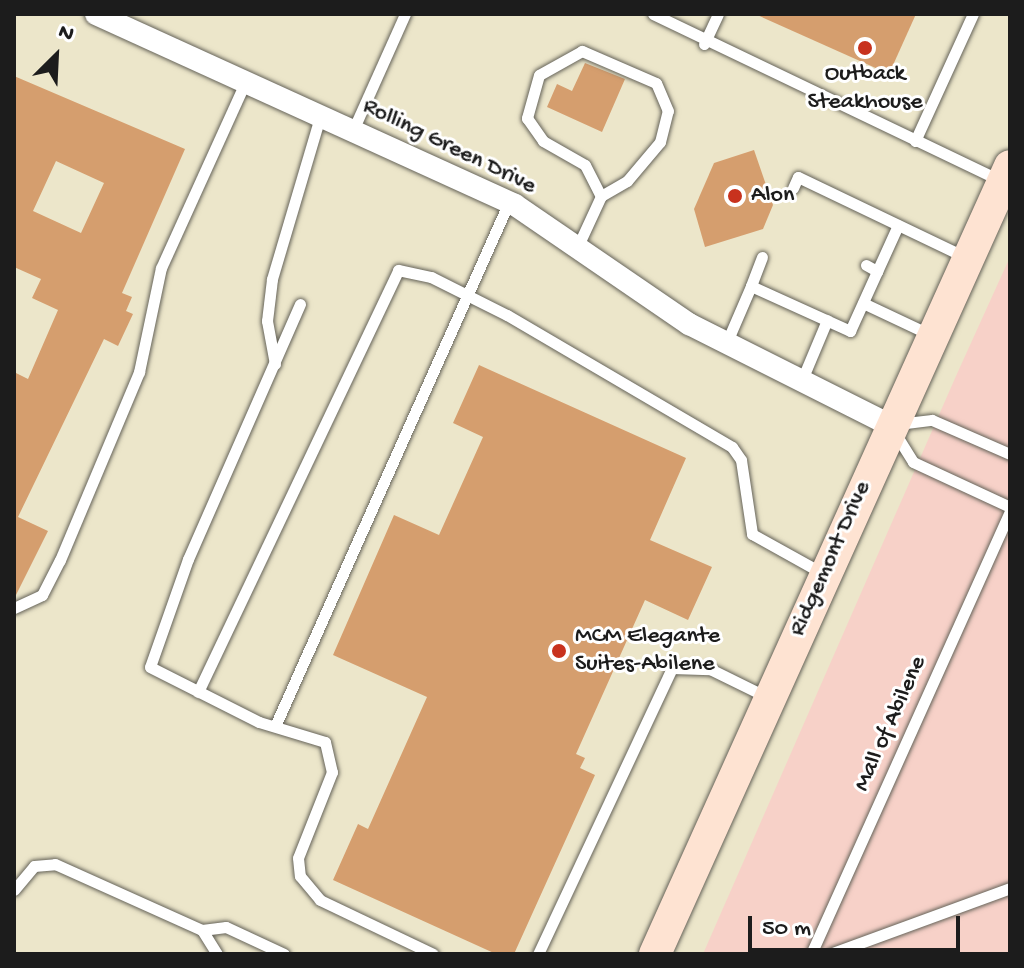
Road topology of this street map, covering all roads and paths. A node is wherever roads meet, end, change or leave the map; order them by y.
1 (96, 14) edge
2 (405, 14) edge
3 (653, 14) edge
4 (718, 14) edge
5 (973, 14) edge
6 (704, 44) junction
7 (246, 81) junction
8 (321, 114) junction
9 (354, 128) junction
10 (915, 141) junction
11 (1006, 173) edge
12 (793, 188) dead end
13 (601, 196) junction
14 (509, 202) junction
15 (898, 225) junction
16 (577, 248) junction
17 (762, 257) dead end
18 (968, 259) junction
19 (866, 265) dead end
20 (877, 271) junction
21 (751, 286) junction
22 (467, 294) junction
23 (863, 303) junction
24 (300, 304) dead end
25 (827, 320) junction
26 (933, 336) junction
27 (726, 344) junction
28 (275, 364) junction
29 (801, 383) junction
30 (890, 425) junction
31 (1010, 454) edge
32 (1010, 509) edge
33 (825, 575) junction
34 (14, 608) edge
35 (198, 692) junction
36 (770, 699) junction
37 (276, 724) junction
38 (1010, 888) edge
39 (14, 890) edge
40 (202, 930) junction
41 (217, 954) edge
42 (284, 954) edge
43 (433, 954) edge
44 (538, 954) edge
45 (655, 954) edge
46 (811, 954) edge
47 (830, 954) edge

1 - 7 street, Rolling Green Drive
2 - 9 lane
3 - 6 lane
4 - 6 lane
5 - 10 lane
6 - 10 lane
7 - 8 street, Rolling Green Drive
7 - 34 lane
8 - 9 street, Rolling Green Drive
8 - 28 lane
9 - 14 street, Rolling Green Drive
10 - 11 lane
11 - 18 street, Ridgemont Drive
12 - 15 lane
13 - 13 lane
13 - 16 lane
14 - 16 street, Rolling Green Drive
14 - 22 lane
15 - 18 lane
15 - 20 lane
16 - 27 street, Rolling Green Drive
17 - 21 lane
18 - 26 street, Ridgemont Drive
19 - 20 lane
20 - 23 lane
21 - 25 lane
21 - 27 lane
22 - 33 lane
22 - 35 lane
22 - 37 lane
23 - 25 lane
23 - 26 lane
24 - 28 lane
25 - 29 lane
26 - 30 street, Ridgemont Drive
27 - 29 street, Rolling Green Drive
28 - 35 lane
29 - 30 street, Rolling Green Drive
30 - 31 lane
30 - 32 lane, Mall of Abilene
30 - 33 street, Ridgemont Drive
32 - 46 lane, Mall of Abilene
33 - 36 street, Ridgemont Drive
35 - 37 lane
36 - 44 lane
36 - 45 street, Ridgemont Drive
37 - 43 lane
38 - 47 lane
39 - 40 lane
40 - 41 lane
40 - 42 lane

